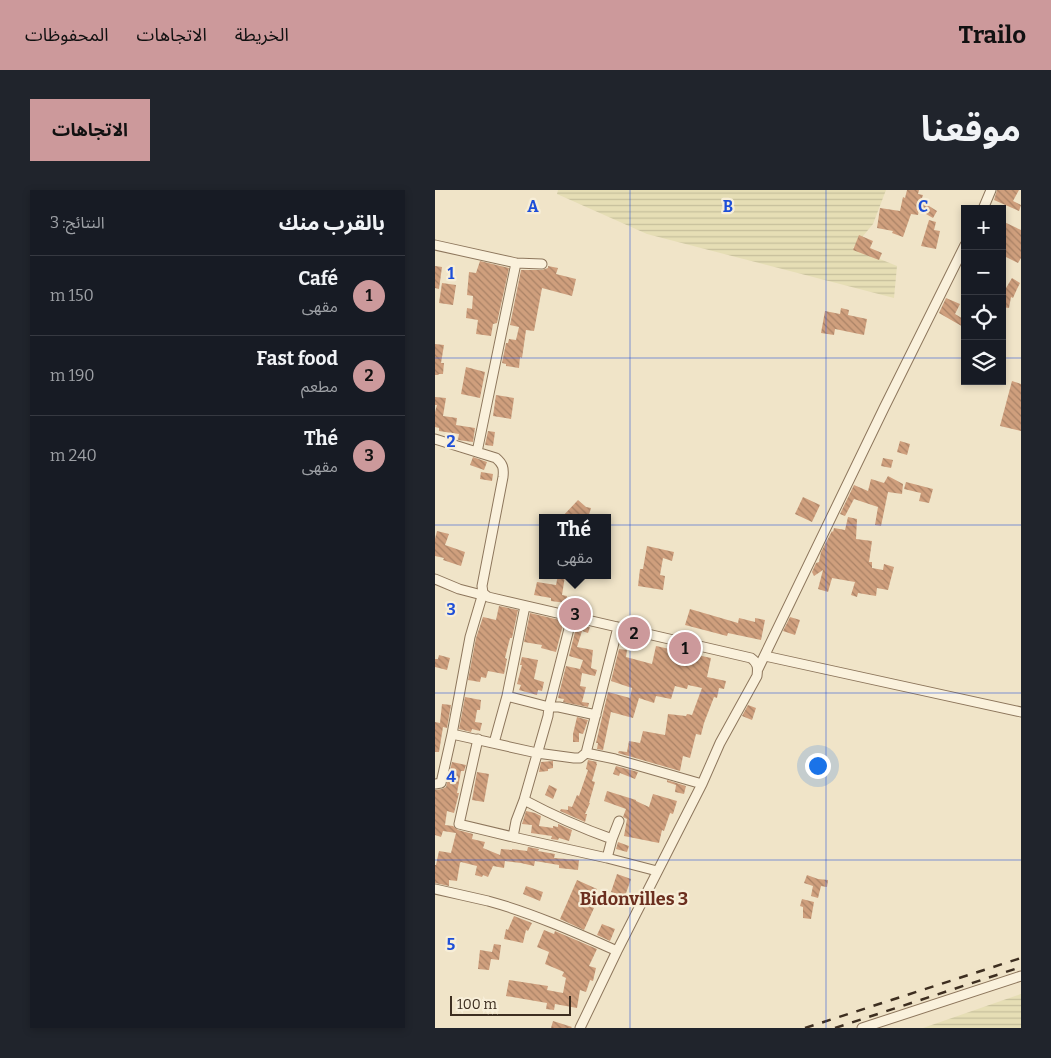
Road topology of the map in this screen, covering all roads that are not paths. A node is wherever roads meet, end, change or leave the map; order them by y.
1 (991, 190) edge
2 (985, 205) edge
3 (435, 245) edge
4 (963, 250) edge
5 (516, 263) junction
6 (542, 264) dead end
7 (435, 439) edge
8 (477, 452) junction
9 (435, 579) edge
10 (482, 594) junction
11 (525, 606) junction
12 (572, 617) junction
13 (618, 627) junction
14 (765, 656) junction
15 (758, 669) junction
16 (507, 696) junction
17 (549, 707) junction
18 (1021, 712) edge
19 (596, 715) junction
20 (452, 734) junction
21 (478, 740) junction
22 (494, 743) junction
23 (537, 753) junction
24 (586, 753) junction
25 (435, 784) edge
26 (702, 784) junction
27 (524, 800) junction
28 (619, 821) dead end
29 (513, 837) junction
30 (611, 839) junction
31 (607, 858) junction
32 (657, 871) junction
33 (435, 889) edge
34 (617, 951) junction
35 (1021, 976) edge
36 (580, 1028) edge
37 (862, 1028) edge

1 - 2 street
3 - 5 street
4 - 14 street
5 - 6 street
5 - 8 street
7 - 8 street
8 - 10 street
9 - 10 street
10 - 11 street
10 - 20 street
11 - 12 street
11 - 16 street
12 - 13 street
12 - 17 street
13 - 15 street
13 - 19 street
14 - 15 street
14 - 18 street
15 - 26 street
16 - 17 street
16 - 22 street
17 - 19 street
17 - 23 street
19 - 24 street
20 - 21 street
20 - 25 street
21 - 22 street
21 - 29 street
22 - 23 street
23 - 24 street
23 - 27 street
24 - 26 street
26 - 32 street
27 - 29 street
27 - 30 street
28 - 30 street
29 - 31 street
30 - 31 street
31 - 32 street
32 - 34 street
33 - 34 street
34 - 36 street
35 - 37 street

